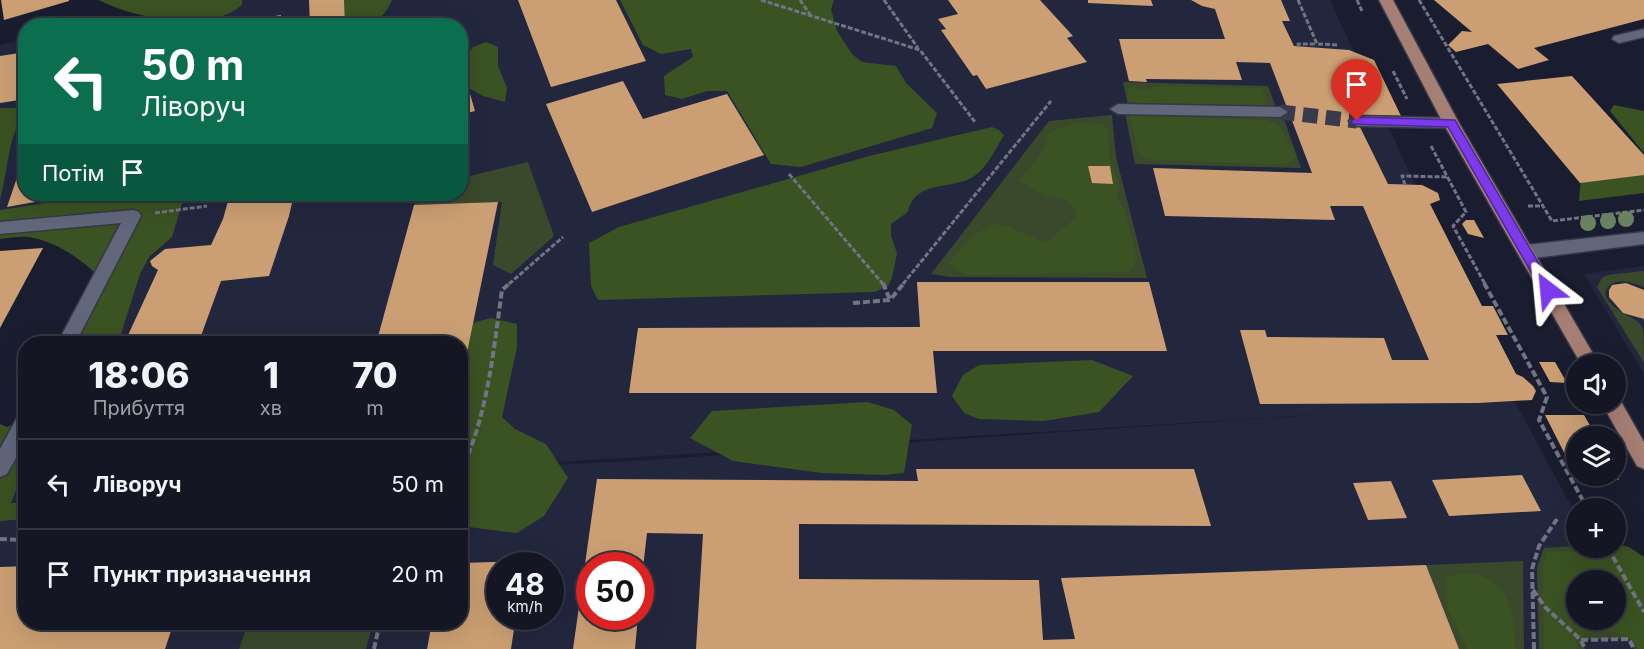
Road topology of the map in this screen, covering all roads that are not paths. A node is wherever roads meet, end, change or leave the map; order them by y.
1 (1386, 0) edge
2 (1644, 33) edge
3 (1618, 39) dead end
4 (1118, 109) dead end
5 (1280, 112) tunnel mouth
6 (1357, 121) tunnel mouth
7 (1451, 123) junction
8 (0, 228) edge
9 (1644, 238) edge
10 (1526, 252) junction
11 (70, 336) edge
12 (1584, 354) edge
13 (1618, 414) edge
14 (18, 435) edge
15 (1644, 460) edge
16 (0, 468) edge

1 - 7 main road
2 - 3 street
4 - 5 street
6 - 7 street
7 - 10 main road
8 - 11 street
9 - 10 street
10 - 12 main road
13 - 15 main road
14 - 16 street

